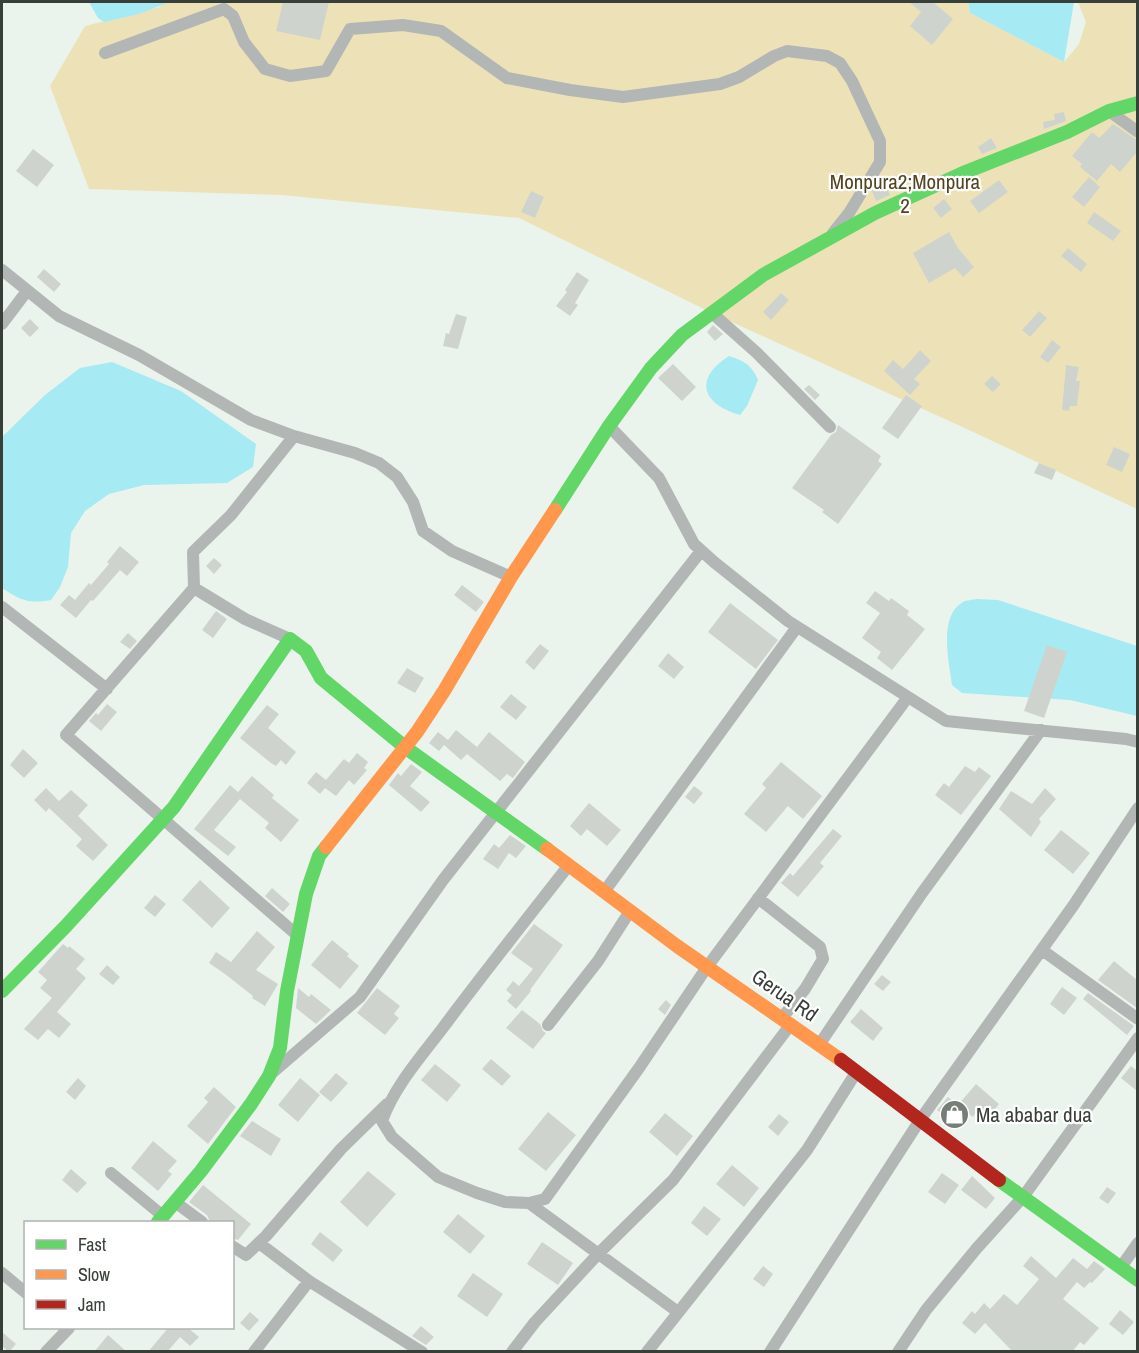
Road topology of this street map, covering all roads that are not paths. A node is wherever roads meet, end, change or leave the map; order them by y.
1 (105, 53) dead end
2 (1137, 103) edge
3 (1109, 111) junction
4 (1137, 132) edge
5 (828, 239) junction
6 (2, 270) edge
7 (27, 291) junction
8 (712, 313) junction
9 (2, 324) edge
10 (609, 426) junction
11 (830, 427) dead end
12 (294, 436) junction
13 (701, 551) junction
14 (511, 577) junction
15 (194, 588) junction
16 (2, 607) edge
17 (797, 627) junction
18 (290, 639) junction
19 (107, 688) junction
20 (908, 698) junction
21 (1041, 730) junction
22 (1137, 742) edge
23 (406, 748) junction
24 (1137, 808) edge
25 (496, 812) junction
26 (163, 819) junction
27 (569, 866) junction
28 (604, 892) junction
29 (758, 898) junction
30 (630, 911) junction
31 (297, 935) junction
32 (1042, 950) junction
33 (707, 967) junction
34 (2, 992) edge
35 (1137, 1020) edge
36 (787, 1021) junction
37 (548, 1025) dead end
38 (1137, 1038) edge
39 (819, 1044) junction
40 (857, 1071) junction
41 (269, 1076) junction
42 (389, 1102) junction
43 (920, 1120) junction
44 (111, 1173) dead end
45 (1023, 1197) junction
46 (175, 1202) junction
47 (528, 1203) junction
48 (161, 1219) edge
49 (201, 1221) edge
50 (259, 1243) junction
51 (1137, 1243) edge
52 (234, 1247) edge
53 (599, 1253) junction
54 (1120, 1267) junction
55 (2, 1273) edge
56 (1137, 1280) edge
57 (309, 1281) junction
58 (24, 1291) edge
59 (678, 1312) junction
60 (67, 1329) edge
61 (46, 1352) edge
62 (254, 1352) edge
63 (422, 1352) edge
64 (512, 1352) edge
65 (647, 1352) edge
66 (770, 1352) edge
67 (898, 1352) edge

1 - 5 street
2 - 3 street
3 - 4 street
3 - 5 street
5 - 8 street
6 - 7 street
7 - 9 street
7 - 12 street
8 - 10 street
8 - 11 street
10 - 13 street
10 - 14 street
12 - 14 street
12 - 15 street
13 - 17 street
13 - 25 street
14 - 23 street
15 - 18 street
15 - 19 street
16 - 19 street
17 - 20 street
17 - 28 street
18 - 23 street, Gerua Rd
18 - 26 street
19 - 26 street
20 - 21 street
20 - 29 street
21 - 22 street
21 - 39 street
23 - 25 street, Gerua Rd
23 - 31 street
24 - 32 street
25 - 27 street, Gerua Rd
25 - 41 street
26 - 31 street
26 - 34 street
27 - 28 street, Gerua Rd
27 - 42 street
28 - 30 street, Gerua Rd
29 - 33 street
29 - 36 street
30 - 33 street, Gerua Rd
30 - 37 street
31 - 41 street
32 - 35 street
32 - 43 street
33 - 36 street, Gerua Rd
33 - 47 street
36 - 39 street, Gerua Rd
36 - 53 street
38 - 45 street
39 - 40 street, Gerua Rd
40 - 43 street, Gerua Rd
40 - 59 street
41 - 46 street
42 - 47 street
42 - 50 street
43 - 45 street, Gerua Rd
43 - 66 street
44 - 48 street
45 - 54 street, Gerua Rd
45 - 67 street
46 - 48 street
46 - 49 street
47 - 53 street
50 - 52 street
50 - 57 street
51 - 54 street
53 - 59 street
53 - 64 street
54 - 56 street, Gerua Rd
55 - 58 street
57 - 62 street
57 - 63 street
59 - 65 street
60 - 61 street

